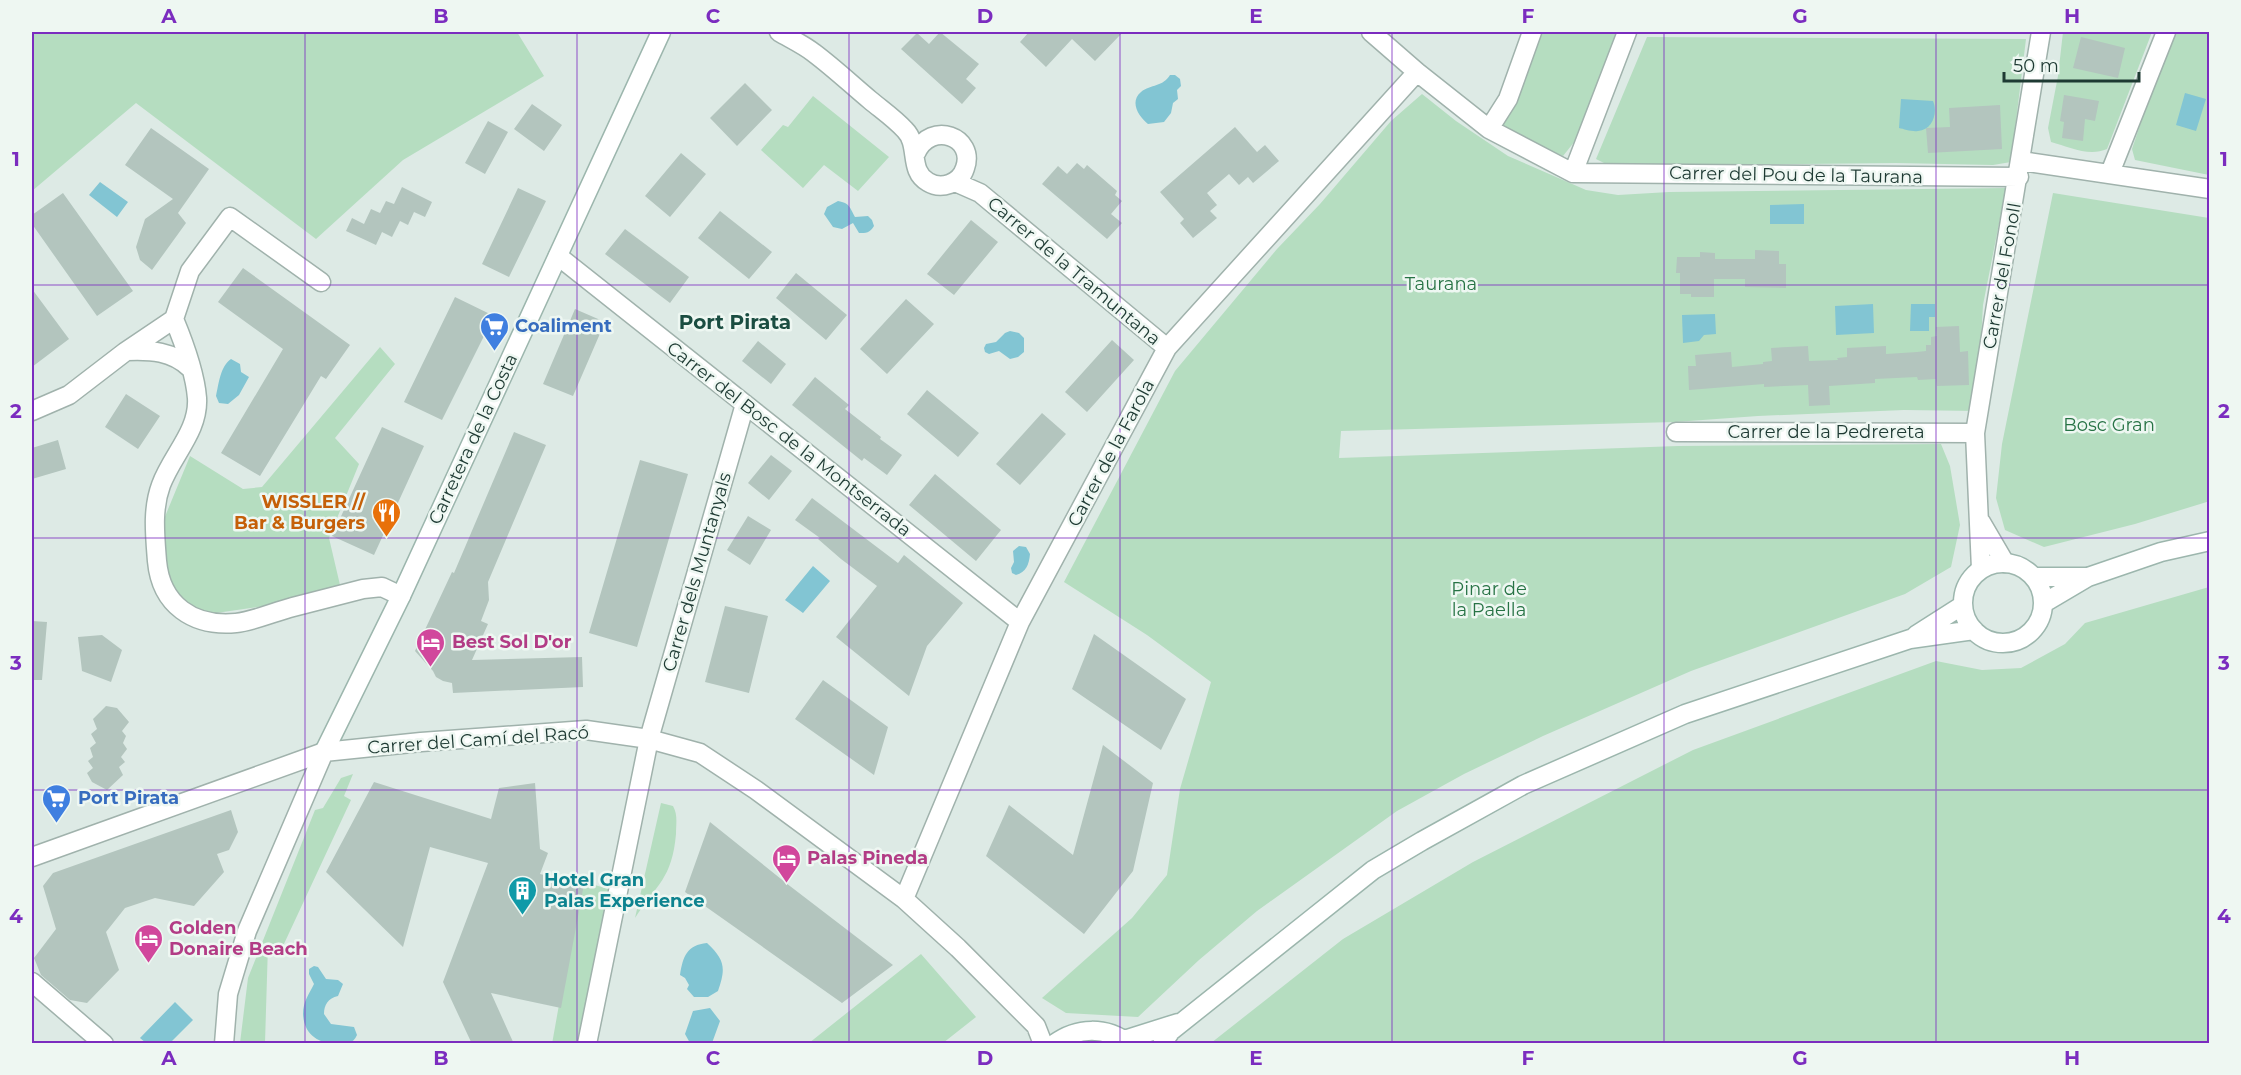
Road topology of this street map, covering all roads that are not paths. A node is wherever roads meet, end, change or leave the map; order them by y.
1 (661, 32) edge
2 (779, 32) edge
3 (796, 32) edge
4 (1371, 32) edge
5 (1532, 32) edge
6 (1627, 32) edge
7 (2041, 32) edge
8 (2166, 32) edge
9 (813, 52) junction
10 (1417, 72) junction
11 (1489, 129) junction
12 (907, 132) junction
13 (932, 135) junction
14 (916, 153) junction
15 (2020, 169) junction
16 (1573, 173) junction
17 (2110, 173) junction
18 (960, 175) junction
19 (2210, 189) edge
20 (558, 256) junction
21 (321, 282) dead end
22 (174, 319) junction
23 (1167, 348) junction
24 (127, 351) junction
25 (190, 368) junction
26 (745, 404) junction
27 (32, 411) edge
28 (1676, 432) dead end
29 (1975, 433) junction
30 (1980, 521) junction
31 (2210, 541) edge
32 (2005, 563) junction
33 (1981, 569) junction
34 (2034, 577) junction
35 (2088, 577) junction
36 (401, 596) junction
37 (2044, 603) junction
38 (1963, 605) junction
39 (1020, 622) junction
40 (1974, 630) junction
41 (1910, 639) junction
42 (649, 739) junction
43 (324, 752) junction
44 (32, 857) edge
45 (904, 899) junction
46 (32, 982) edge
47 (1036, 1026) junction
48 (1172, 1032) edge
49 (1060, 1040) edge
50 (1127, 1042) edge
51 (104, 1044) edge
52 (224, 1044) edge
53 (588, 1044) edge
54 (1043, 1044) edge

1 - 20 street, Carretera de la Costa
2 - 9 street
3 - 9 street
4 - 10 street
5 - 11 street
6 - 16 street
7 - 15 street, Carrer del Fonoll
8 - 17 street
9 - 12 street
10 - 11 street
10 - 23 street, Carrer de la Farola
11 - 16 street
12 - 13 street
12 - 14 street
13 - 14 street
13 - 18 street
14 - 18 street
15 - 16 street, Carrer del Pou de la Taurana
15 - 17 street, Carrer del Pou de la Taurana
15 - 29 street, Carrer del Fonoll
17 - 19 street, Carrer del Pou de la Taurana
18 - 23 street, Carrer de la Tramuntana
20 - 26 street, Carrer del Bosc de la Montserrada
20 - 36 street, Carretera de la Costa
21 - 22 street
22 - 24 street
22 - 25 street
23 - 39 street, Carrer de la Farola
24 - 25 street
24 - 27 street
25 - 36 street
26 - 39 street, Carrer del Bosc de la Montserrada
26 - 42 street, Carrer dels Muntanyals
28 - 29 street, Carrer de la Pedrereta
29 - 30 street, Carrer del Fonoll
30 - 32 street, Carrer del Fonoll
30 - 33 street, Carrer del Fonoll
31 - 35 street
32 - 33 street
32 - 34 street
33 - 38 street
34 - 35 street
34 - 37 street
35 - 37 street
36 - 43 street, Carretera de la Costa
37 - 40 street
38 - 40 street
38 - 41 street
39 - 45 street, Carrer de la Farola
40 - 41 street
41 - 48 street
42 - 43 street, Carrer del Camí del Racó
42 - 45 street, Carrer del Camí del Racó
42 - 53 street, Carrer dels Muntanyals
43 - 44 street, Carrer del Camí del Racó
43 - 52 street, Carretera de la Costa
45 - 47 street, Carrer del Camí del Racó
46 - 51 street
47 - 49 street, Carrer del Camí del Racó
47 - 54 street, Carrer del Camí del Racó
48 - 50 street
49 - 50 street

